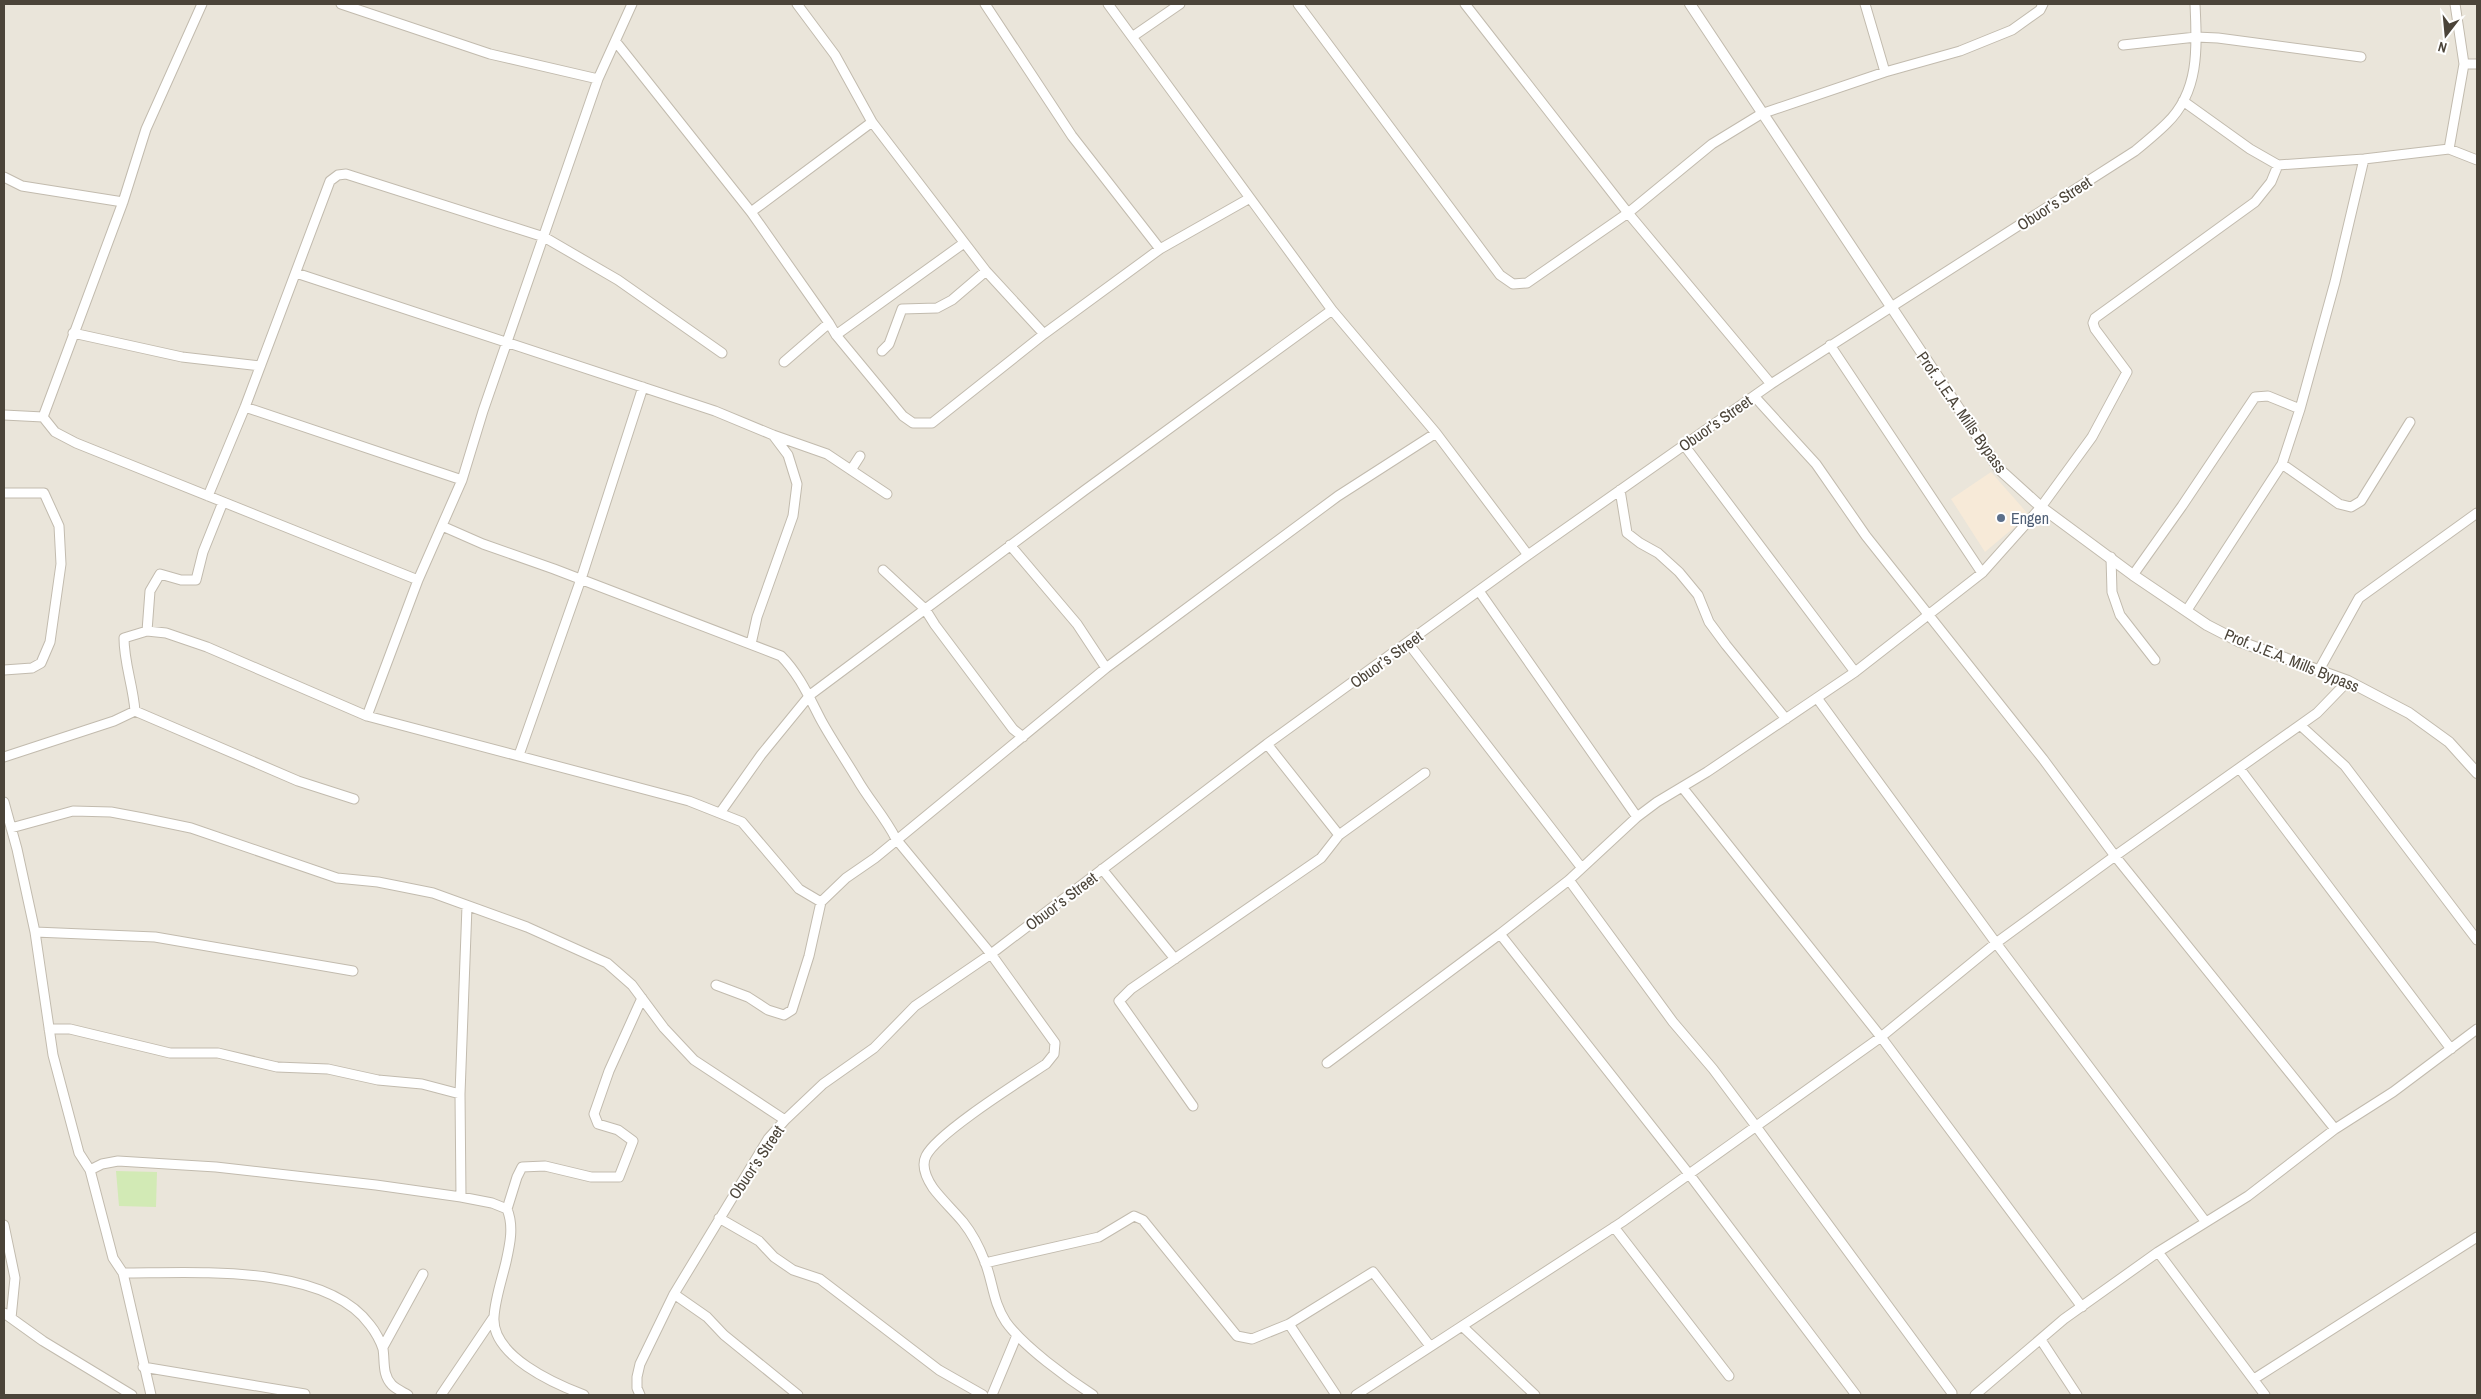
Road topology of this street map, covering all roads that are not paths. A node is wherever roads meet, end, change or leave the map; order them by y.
1 (202, 4) edge
2 (341, 4) edge
3 (632, 4) edge
4 (797, 4) edge
5 (985, 4) edge
6 (1108, 4) edge
7 (1180, 4) edge
8 (1298, 4) edge
9 (1465, 4) edge
10 (1690, 4) edge
11 (1865, 4) edge
12 (2043, 4) edge
13 (2194, 4) edge
14 (2455, 4) edge
15 (1132, 37) junction
16 (2196, 37) junction
17 (616, 42) junction
18 (2123, 45) dead end
19 (2360, 57) dead end
20 (2464, 64) junction
21 (2477, 64) edge
22 (1886, 72) junction
23 (598, 79) junction
24 (2183, 101) junction
25 (1762, 114) junction
26 (872, 122) junction
27 (2449, 149) junction
28 (2364, 160) junction
29 (2477, 160) edge
30 (2278, 165) junction
31 (4, 177) edge
32 (1250, 198) junction
33 (123, 202) junction
34 (751, 212) junction
35 (1628, 213) junction
36 (544, 238) junction
37 (964, 243) junction
38 (1160, 249) junction
39 (986, 271) junction
40 (296, 274) junction
41 (1891, 306) junction
42 (1332, 310) junction
43 (829, 323) junction
44 (73, 333) junction
45 (1044, 334) junction
46 (836, 336) junction
47 (508, 342) junction
48 (1830, 345) junction
49 (882, 352) dead end
50 (722, 353) dead end
51 (784, 362) dead end
52 (260, 366) junction
53 (1770, 384) junction
54 (643, 387) junction
55 (1754, 396) junction
56 (245, 407) junction
57 (2300, 409) junction
58 (4, 414) edge
59 (43, 417) junction
60 (2410, 422) dead end
61 (1436, 433) junction
62 (773, 435) junction
63 (1684, 445) junction
64 (860, 456) dead end
65 (2282, 464) junction
66 (850, 470) junction
67 (462, 480) junction
68 (1620, 490) junction
69 (4, 493) edge
70 (887, 494) dead end
71 (208, 496) junction
72 (223, 502) junction
73 (2041, 507) junction
74 (2477, 513) edge
75 (442, 526) junction
76 (1010, 545) junction
77 (1528, 555) junction
78 (2111, 557) junction
79 (883, 570) dead end
80 (1982, 573) junction
81 (2133, 575) junction
82 (581, 579) junction
83 (418, 580) junction
84 (1479, 591) junction
85 (926, 609) junction
86 (2187, 610) junction
87 (1929, 615) junction
88 (147, 631) junction
89 (1408, 643) junction
90 (751, 644) junction
91 (2155, 660) dead end
92 (1106, 668) junction
93 (4, 670) edge
94 (2319, 670) junction
95 (1855, 672) junction
96 (2348, 681) junction
97 (810, 695) junction
98 (1817, 698) junction
99 (135, 710) junction
100 (367, 716) junction
101 (1786, 719) junction
102 (2300, 725) junction
103 (1023, 737) junction
104 (1267, 744) junction
105 (519, 755) junction
106 (4, 757) edge
107 (2240, 769) junction
108 (1425, 773) dead end
109 (2477, 774) edge
110 (1682, 787) junction
111 (354, 799) dead end
112 (4, 802) edge
113 (720, 813) junction
114 (1637, 817) junction
115 (11, 828) junction
116 (1339, 835) junction
117 (896, 839) junction
118 (2114, 856) junction
119 (1581, 867) junction
120 (1102, 869) junction
121 (1569, 880) junction
122 (821, 902) junction
123 (466, 906) junction
124 (35, 932) junction
125 (1500, 934) junction
126 (2477, 940) edge
127 (1996, 943) junction
128 (991, 954) junction
129 (1175, 960) junction
130 (353, 971) dead end
131 (716, 985) dead end
132 (642, 998) junction
133 (49, 1029) junction
134 (2477, 1029) edge
135 (1881, 1036) junction
136 (2451, 1049) junction
137 (1327, 1063) dead end
138 (460, 1094) junction
139 (1193, 1106) dead end
140 (785, 1120) junction
141 (1755, 1125) junction
142 (2335, 1129) junction
143 (90, 1170) junction
144 (1689, 1174) junction
145 (461, 1196) junction
146 (507, 1209) junction
147 (719, 1218) junction
148 (2205, 1221) junction
149 (4, 1225) edge
150 (1614, 1227) junction
151 (2477, 1237) edge
152 (2158, 1252) junction
153 (985, 1263) junction
154 (122, 1273) junction
155 (423, 1274) dead end
156 (674, 1294) junction
157 (2082, 1307) junction
158 (8, 1316) edge
159 (494, 1318) junction
160 (1290, 1324) junction
161 (1462, 1326) junction
162 (1017, 1335) junction
163 (2041, 1340) junction
164 (1430, 1346) junction
165 (383, 1347) junction
166 (143, 1367) junction
167 (1729, 1376) dead end
168 (2254, 1379) junction
169 (1952, 1393) dead end
170 (305, 1394) edge
171 (132, 1395) edge
172 (151, 1395) edge
173 (408, 1395) edge
174 (441, 1395) edge
175 (584, 1395) edge
176 (640, 1395) edge
177 (798, 1395) edge
178 (983, 1395) edge
179 (992, 1395) edge
180 (1093, 1395) edge
181 (1336, 1395) edge
182 (1356, 1395) edge
183 (1535, 1395) edge
184 (1856, 1395) edge
185 (1975, 1395) edge
186 (2077, 1395) edge
187 (2265, 1395) edge

1 - 33 street
2 - 23 street
3 - 17 street
4 - 26 street
5 - 38 street
6 - 15 street
7 - 15 street
8 - 35 street
9 - 35 street
10 - 25 street, Prof. J.E.A. Mills Bypass
11 - 22 street
12 - 22 street
13 - 16 street, Obuor’s Street
14 - 20 street
15 - 32 street
16 - 18 street
16 - 19 street
16 - 24 street, Obuor’s Street
17 - 23 street
17 - 34 street
20 - 21 street
20 - 27 street
22 - 25 street
23 - 36 street
24 - 30 street
24 - 41 street, Obuor’s Street
25 - 35 street
25 - 41 street, Prof. J.E.A. Mills Bypass
26 - 34 street
26 - 37 street
27 - 28 street
27 - 29 street
28 - 30 street
28 - 57 street
30 - 73 street
31 - 33 street
32 - 38 street
32 - 42 street
33 - 44 street
34 - 43 street
35 - 53 street
36 - 40 street
36 - 47 street
36 - 50 street
37 - 39 street
37 - 46 street
38 - 45 street
39 - 45 street
39 - 49 street
40 - 47 street
40 - 52 street
41 - 48 street, Obuor’s Street
41 - 73 street, Prof. J.E.A. Mills Bypass
42 - 61 street
42 - 76 street
43 - 46 street
43 - 51 street
44 - 52 street
44 - 59 street
45 - 46 street
47 - 54 street
47 - 67 street
48 - 53 street, Obuor’s Street
48 - 80 street
52 - 56 street
53 - 55 street, Obuor’s Street
54 - 62 street
54 - 82 street
55 - 63 street, Obuor’s Street
55 - 87 street
56 - 67 street
56 - 71 street
57 - 65 street
57 - 81 street
58 - 59 street
59 - 71 street
60 - 65 street
61 - 77 street
61 - 92 street
62 - 66 street
62 - 90 street
63 - 68 street, Obuor’s Street
63 - 95 street
64 - 66 street
65 - 86 street
66 - 70 street
67 - 75 street
68 - 77 street, Obuor’s Street
68 - 101 street
69 - 93 street
71 - 72 street
72 - 83 street
72 - 88 street
73 - 78 street, Prof. J.E.A. Mills Bypass
73 - 80 street
74 - 94 street
75 - 82 street
75 - 83 street
76 - 85 street
76 - 92 street
77 - 84 street, Obuor’s Street
78 - 81 street, Prof. J.E.A. Mills Bypass
78 - 91 street
79 - 85 street
80 - 87 street
81 - 86 street, Prof. J.E.A. Mills Bypass
82 - 90 street
82 - 105 street
83 - 100 street
84 - 89 street, Obuor’s Street
84 - 114 street
85 - 97 street
85 - 103 street
86 - 94 street, Prof. J.E.A. Mills Bypass
87 - 95 street
87 - 118 street
88 - 99 street
88 - 100 street
89 - 104 street, Obuor’s Street
89 - 119 street
90 - 97 street
92 - 103 street
94 - 96 street, Prof. J.E.A. Mills Bypass
95 - 98 street
96 - 102 street
96 - 109 street, Prof. J.E.A. Mills Bypass
97 - 113 street
97 - 117 street
98 - 101 street
98 - 127 street
99 - 106 street
99 - 111 street
100 - 105 street
101 - 110 street
102 - 107 street
102 - 126 street
103 - 117 street
104 - 116 street
104 - 120 street, Obuor’s Street
105 - 113 street
107 - 118 street
107 - 136 street
108 - 116 street
110 - 114 street
110 - 135 street
112 - 115 street
113 - 122 street
114 - 119 street
115 - 123 street
115 - 124 street
116 - 129 street
117 - 122 street
117 - 128 street
118 - 127 street
118 - 142 street
119 - 121 street
120 - 128 street, Obuor’s Street
120 - 129 street
121 - 125 street
121 - 141 street
122 - 131 street
123 - 132 street
123 - 138 street
124 - 130 street
124 - 133 street
125 - 137 street
125 - 144 street
127 - 135 street
127 - 148 street
128 - 140 street, Obuor’s Street
128 - 153 street
129 - 139 street
132 - 140 street
132 - 146 street
133 - 138 street
133 - 143 street
134 - 136 street
135 - 141 street
135 - 157 street
136 - 142 street
138 - 145 street
140 - 147 street, Obuor’s Street
141 - 144 street
141 - 169 street
142 - 148 street
143 - 145 street
143 - 154 street
144 - 150 street
144 - 184 street
145 - 146 street
146 - 159 street
147 - 156 street, Obuor’s Street
147 - 178 street
148 - 152 street
149 - 158 street
150 - 161 street
150 - 167 street
151 - 168 street
152 - 157 street
152 - 168 street
153 - 160 street
153 - 162 street
154 - 165 street
154 - 166 street
155 - 165 street
156 - 176 street, Obuor’s Street
156 - 177 street
157 - 163 street
158 - 171 street
159 - 174 street
159 - 175 street
160 - 164 street
160 - 181 street
161 - 164 street
161 - 183 street
162 - 179 street
162 - 180 street
163 - 185 street
163 - 186 street
164 - 182 street
165 - 173 street
166 - 170 street
166 - 172 street
168 - 187 street

